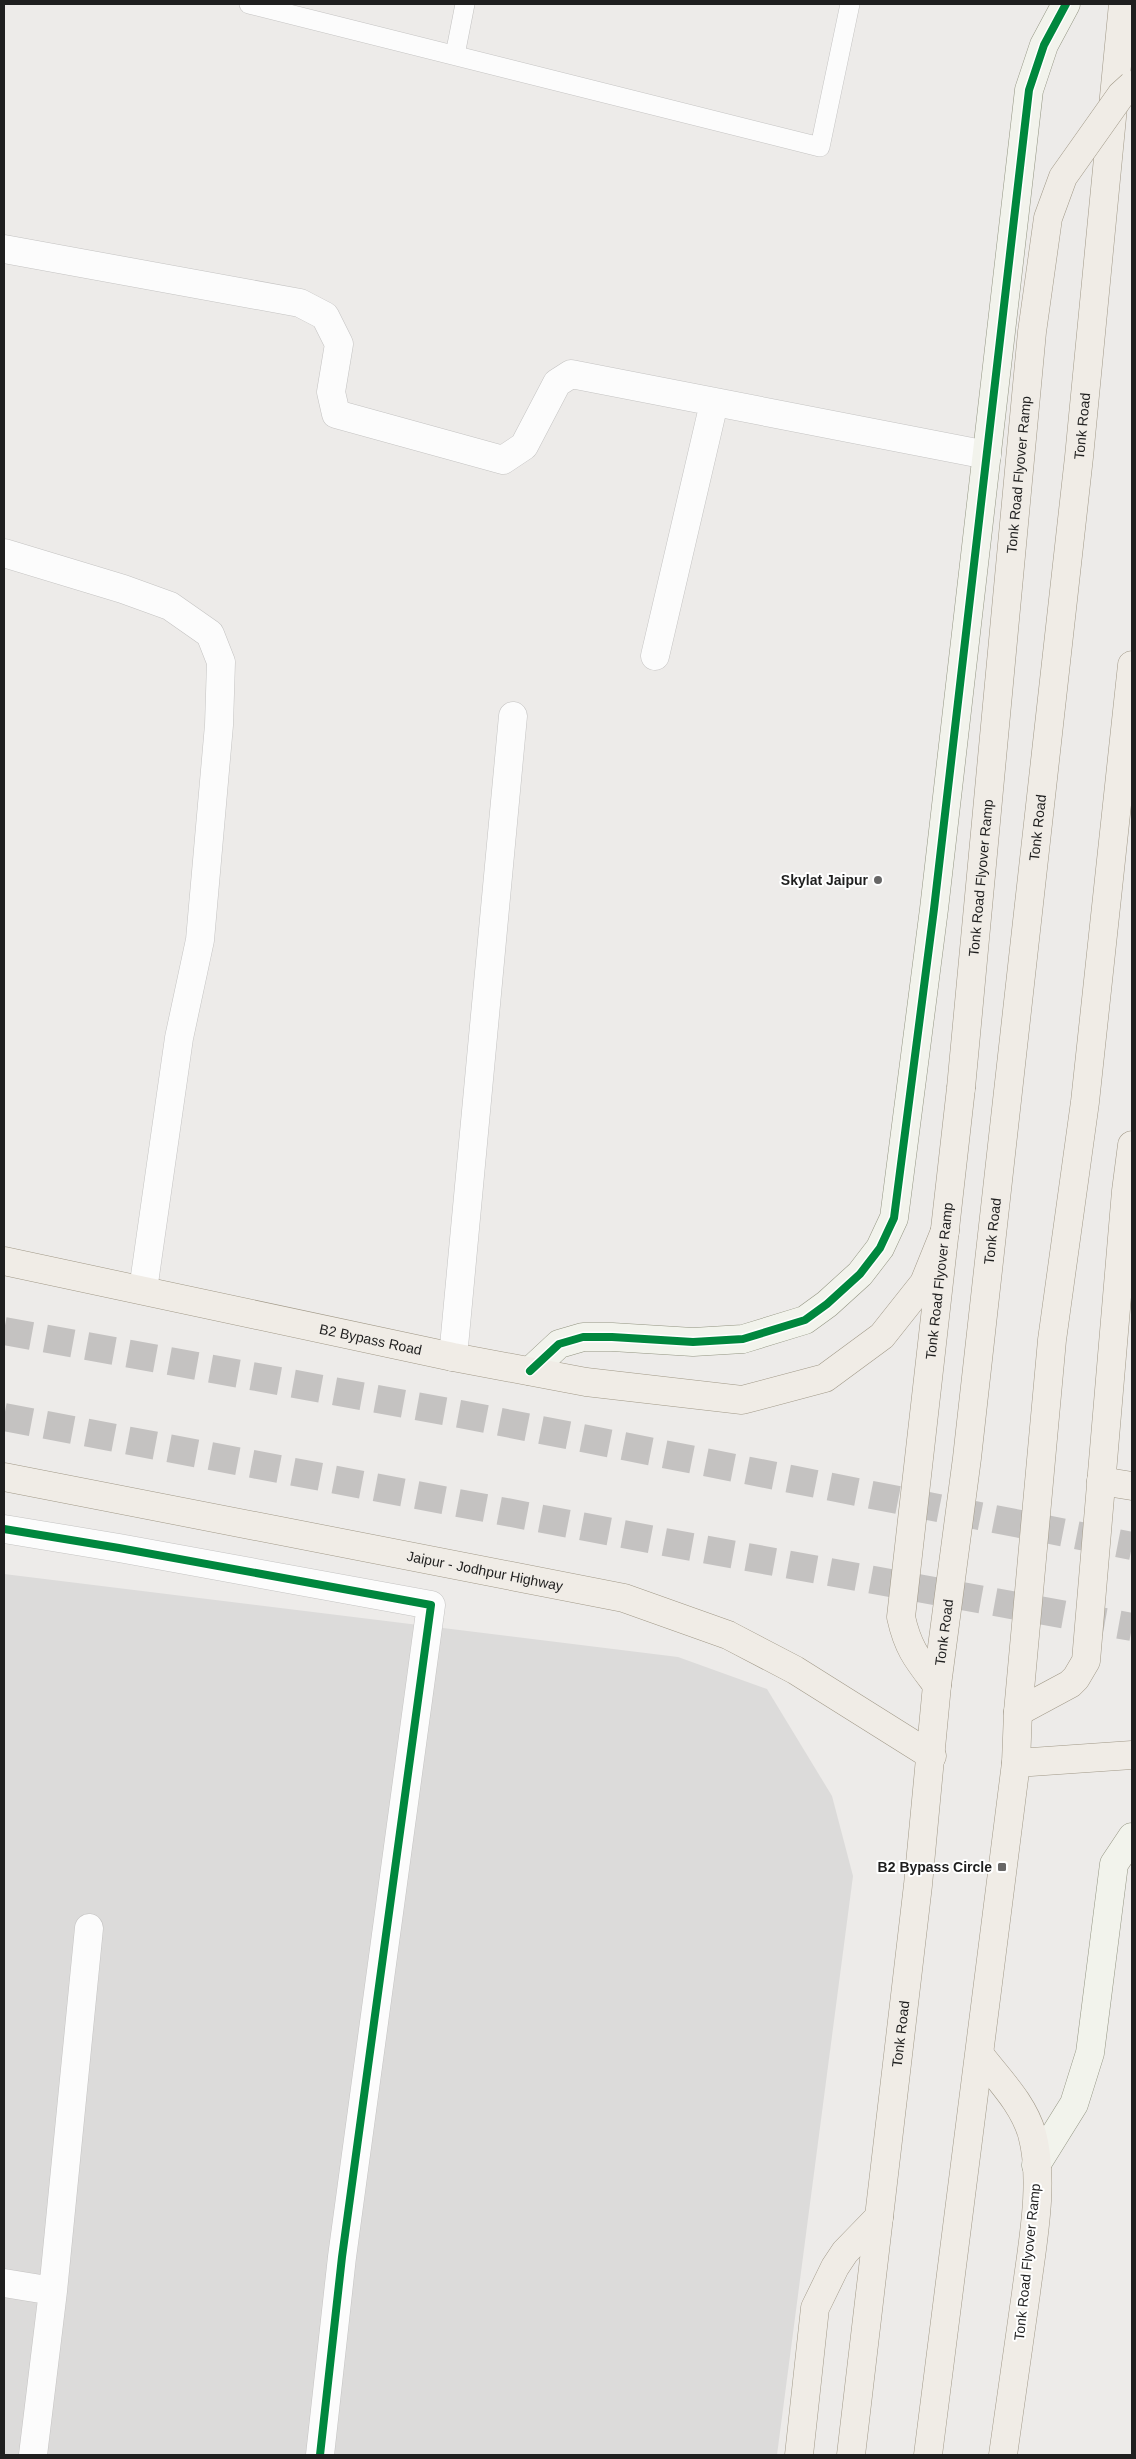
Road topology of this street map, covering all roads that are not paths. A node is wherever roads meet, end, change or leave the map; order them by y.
1 (249, 4) edge
2 (465, 4) edge
3 (850, 4) edge
4 (1066, 4) edge
5 (1123, 4) edge
6 (454, 54) junction
7 (1132, 85) edge
8 (4, 249) edge
9 (714, 404) junction
10 (987, 455) junction
11 (4, 553) edge
12 (655, 656) dead end
13 (1132, 670) edge
14 (513, 716) dead end
15 (1132, 1145) edge
16 (945, 1231) junction
17 (4, 1261) edge
18 (143, 1290) junction
19 (453, 1357) junction
20 (530, 1371) junction
21 (4, 1477) edge
22 (1101, 1481) junction
23 (1132, 1486) edge
24 (4, 1530) edge
25 (937, 1685) junction
26 (1018, 1712) junction
27 (1132, 1755) edge
28 (932, 1756) junction
29 (1016, 1763) junction
30 (1132, 1837) edge
31 (89, 1928) dead end
32 (980, 2055) junction
33 (1036, 2165) junction
34 (879, 2217) junction
35 (4, 2283) edge
36 (53, 2291) junction
37 (33, 2455) edge
38 (320, 2455) edge
39 (799, 2455) edge
40 (851, 2455) edge
41 (928, 2455) edge
42 (1003, 2455) edge

1 - 6 lane
2 - 6 lane
3 - 6 lane
4 - 10 street
5 - 25 main road, Tonk Road
7 - 16 main road, Tonk Road Flyover Ramp, bridge
8 - 9 street
9 - 10 street
9 - 12 street
10 - 20 street
11 - 18 street
13 - 26 main road
14 - 19 street
15 - 22 main road
16 - 20 main road, B2 Bypass Road
16 - 25 main road, Tonk Road Flyover Ramp
17 - 18 main road, B2 Bypass Road
18 - 19 main road, B2 Bypass Road
19 - 20 main road, B2 Bypass Road
21 - 28 main road, Jaipur - Jodhpur Highway
22 - 23 main road
22 - 26 main road
24 - 38 street
25 - 28 main road, Tonk Road
26 - 29 main road
27 - 29 main road
28 - 34 main road, Tonk Road
29 - 32 main road
30 - 33 street
31 - 36 street
32 - 33 main road, Tonk Road Flyover Ramp
32 - 41 main road
33 - 42 main road, Tonk Road Flyover Ramp
34 - 39 main road
34 - 40 main road, Tonk Road
35 - 36 street
36 - 37 street

